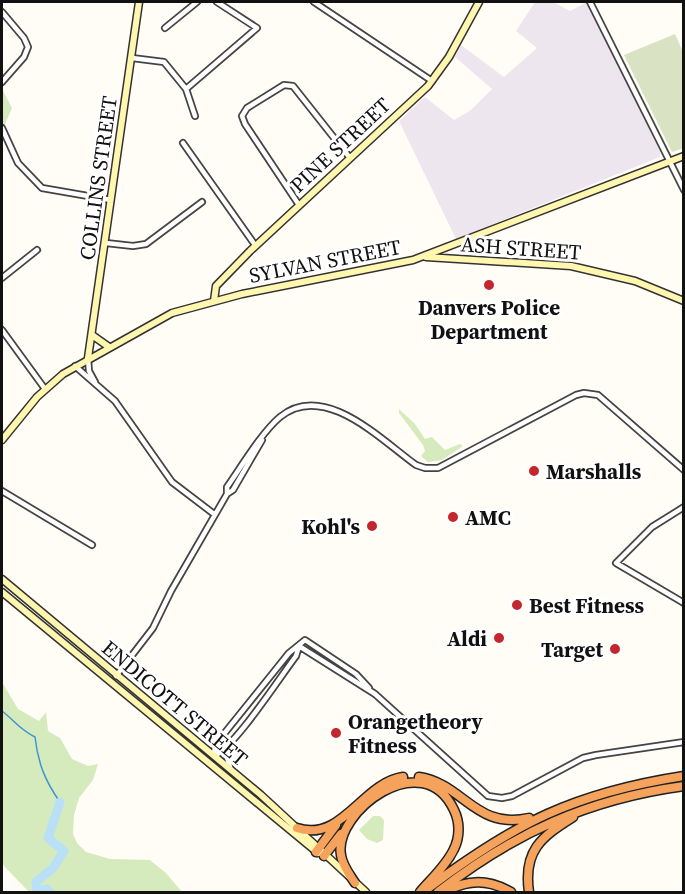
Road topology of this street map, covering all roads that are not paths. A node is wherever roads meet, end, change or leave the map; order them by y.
1 (139, 2) edge
2 (197, 2) edge
3 (217, 2) edge
4 (314, 2) edge
5 (479, 2) edge
6 (590, 2) edge
7 (2, 12) edge
8 (165, 28) dead end
9 (132, 58) junction
10 (432, 81) junction
11 (2, 82) edge
12 (186, 88) junction
13 (195, 116) dead end
14 (2, 128) edge
15 (183, 143) dead end
16 (684, 156) edge
17 (350, 158) junction
18 (670, 161) junction
19 (684, 190) edge
20 (111, 200) junction
21 (202, 202) dead end
22 (299, 205) junction
23 (106, 243) junction
24 (255, 246) junction
25 (37, 250) dead end
26 (422, 257) junction
27 (2, 278) edge
28 (214, 301) junction
29 (684, 301) edge
30 (2, 330) edge
31 (92, 336) junction
32 (109, 347) junction
33 (88, 358) junction
34 (75, 366) junction
35 (96, 385) junction
36 (45, 389) junction
37 (2, 440) edge
38 (684, 470) edge
39 (2, 491) edge
40 (684, 507) edge
41 (214, 514) junction
42 (92, 545) dead end
43 (2, 579) edge
44 (15, 590) junction
45 (2, 592) edge
46 (8, 597) junction
47 (684, 603) edge
48 (299, 646) junction
49 (116, 676) junction
50 (111, 682) junction
51 (370, 691) junction
52 (684, 742) edge
53 (228, 744) junction
54 (214, 756) junction
55 (208, 762) junction
56 (231, 771) junction
57 (684, 776) edge
58 (684, 786) edge
59 (587, 807) junction
60 (544, 814) junction
61 (342, 817) junction
62 (297, 828) junction
63 (344, 830) junction
64 (320, 852) junction
65 (355, 883) junction
66 (366, 892) edge
67 (421, 892) edge
68 (438, 892) edge
69 (445, 892) edge
70 (511, 892) edge
71 (529, 892) edge

1 - 9 main road, COLLINS STREET
2 - 8 street
3 - 12 street
4 - 10 street
5 - 10 main road, PINE STREET
6 - 18 street
7 - 11 street
9 - 12 street
9 - 20 main road, COLLINS STREET
10 - 17 main road, PINE STREET
12 - 13 street
14 - 20 street
15 - 24 street
16 - 18 main road, SYLVAN STREET
17 - 22 main road, PINE STREET
17 - 22 street
18 - 19 street
18 - 26 main road, SYLVAN STREET
20 - 23 main road, COLLINS STREET
21 - 23 street
22 - 24 main road, PINE STREET
23 - 31 main road, COLLINS STREET
24 - 28 main road, PINE STREET
25 - 27 street
26 - 28 main road, SYLVAN STREET
26 - 29 main road, ASH STREET
28 - 32 main road, SYLVAN STREET
30 - 36 street
31 - 32 main road
31 - 33 main road, COLLINS STREET
32 - 33 main road, SYLVAN STREET
33 - 34 main road, SYLVAN STREET
33 - 35 street
34 - 35 street
34 - 36 main road, SYLVAN STREET
35 - 41 street
36 - 37 main road, SYLVAN STREET
38 - 41 street
39 - 42 street
40 - 47 street
41 - 49 street
43 - 44 main road, ENDICOTT STREET
44 - 46 main road
44 - 49 main road, ENDICOTT STREET
45 - 46 main road, ENDICOTT STREET
46 - 50 main road, ENDICOTT STREET
48 - 51 street
48 - 51 street
48 - 53 street
48 - 54 street
49 - 50 main road
49 - 54 main road, ENDICOTT STREET
50 - 55 main road, ENDICOTT STREET
51 - 52 street
53 - 54 street
53 - 56 street
54 - 55 main road
54 - 56 main road, ENDICOTT STREET
55 - 64 main road, ENDICOTT STREET
56 - 62 main road, ENDICOTT STREET
57 - 60 highway
58 - 59 highway
59 - 68 highway
59 - 71 highway
60 - 61 highway
60 - 67 highway
61 - 62 highway
61 - 64 highway
62 - 64 main road, ENDICOTT STREET
63 - 64 highway
63 - 65 highway
63 - 67 highway
64 - 65 main road, ENDICOTT STREET
65 - 66 main road, ENDICOTT STREET
69 - 70 highway

